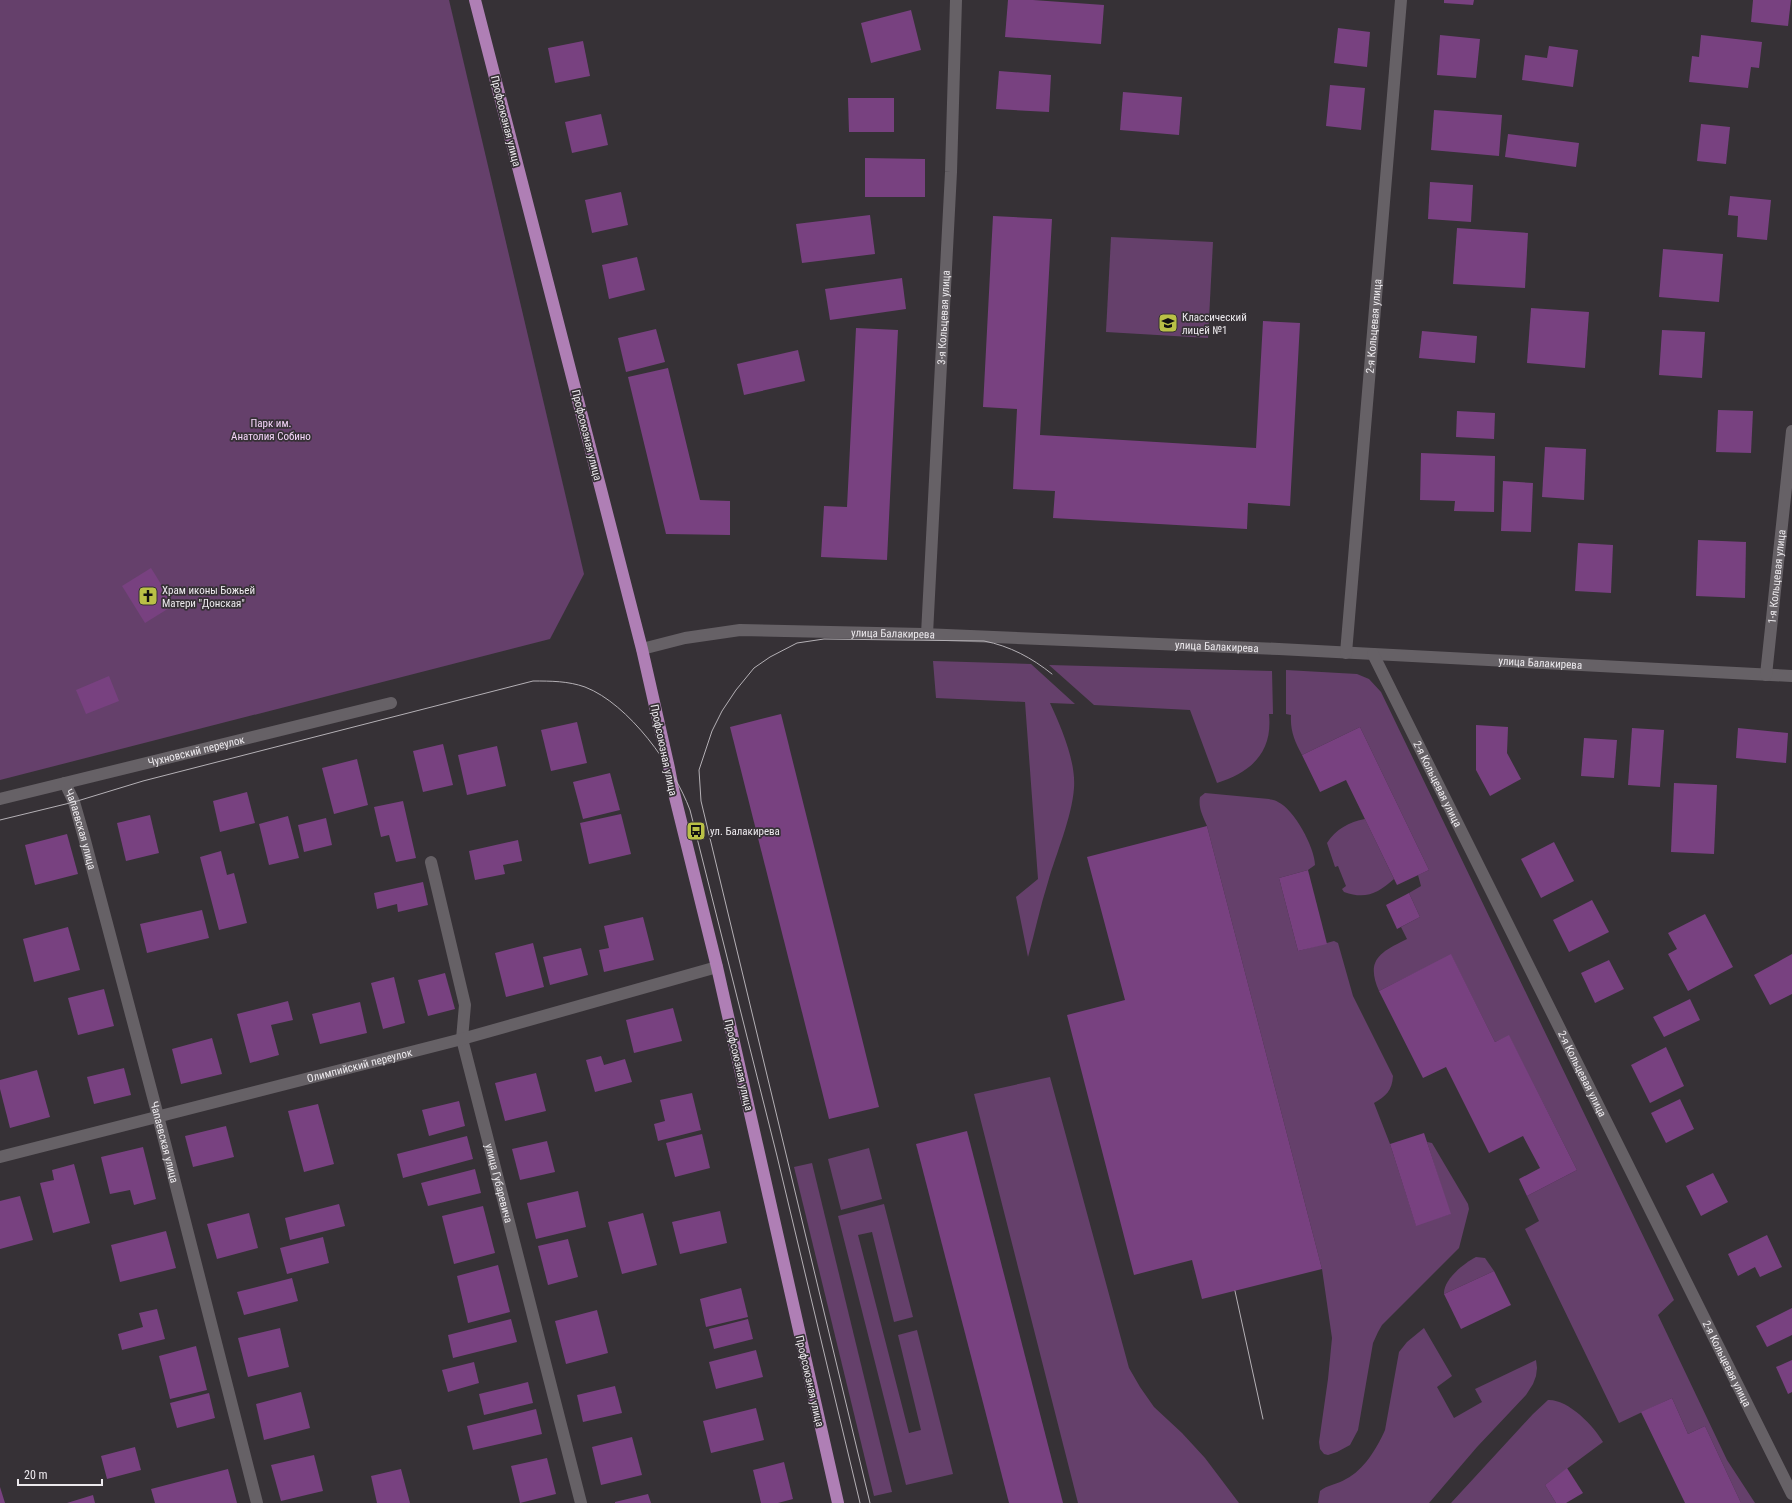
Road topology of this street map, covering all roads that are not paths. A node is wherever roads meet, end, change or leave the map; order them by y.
1 (475, 0) edge
2 (956, 0) edge
3 (1401, 0) edge
4 (1792, 431) edge
5 (927, 634) junction
6 (642, 649) junction
7 (1346, 653) junction
8 (1373, 654) junction
9 (1766, 675) junction
10 (1792, 676) edge
11 (391, 702) dead end
12 (65, 783) junction
13 (0, 799) edge
14 (432, 862) dead end
15 (717, 968) junction
16 (462, 1039) junction
17 (158, 1116) junction
18 (0, 1157) edge
19 (1792, 1494) edge
20 (257, 1503) edge
21 (581, 1503) edge
22 (838, 1503) edge

1 - 6 main road, Профсоюзная улица
2 - 5 street, 3-я Кольцевая улица
3 - 7 street, 2-я Кольцевая улица
4 - 9 street, 1-я Кольцевая улица
5 - 6 street, улица Балакирева
5 - 7 street, улица Балакирева
6 - 15 main road, Профсоюзная улица
7 - 8 street, улица Балакирева
8 - 9 street, улица Балакирева
8 - 19 street, 2-я Кольцевая улица
9 - 10 street, улица Балакирева
11 - 12 street, Чухновский переулок
12 - 13 street, Чухновский переулок
12 - 17 street, Чапаевская улица
14 - 16 street, улица Губаревича
15 - 16 street, Олимпийский переулок
15 - 22 main road, Профсоюзная улица
16 - 17 street, Олимпийский переулок
16 - 21 street, улица Губаревича
17 - 18 street, Олимпийский переулок
17 - 20 street, Чапаевская улица

